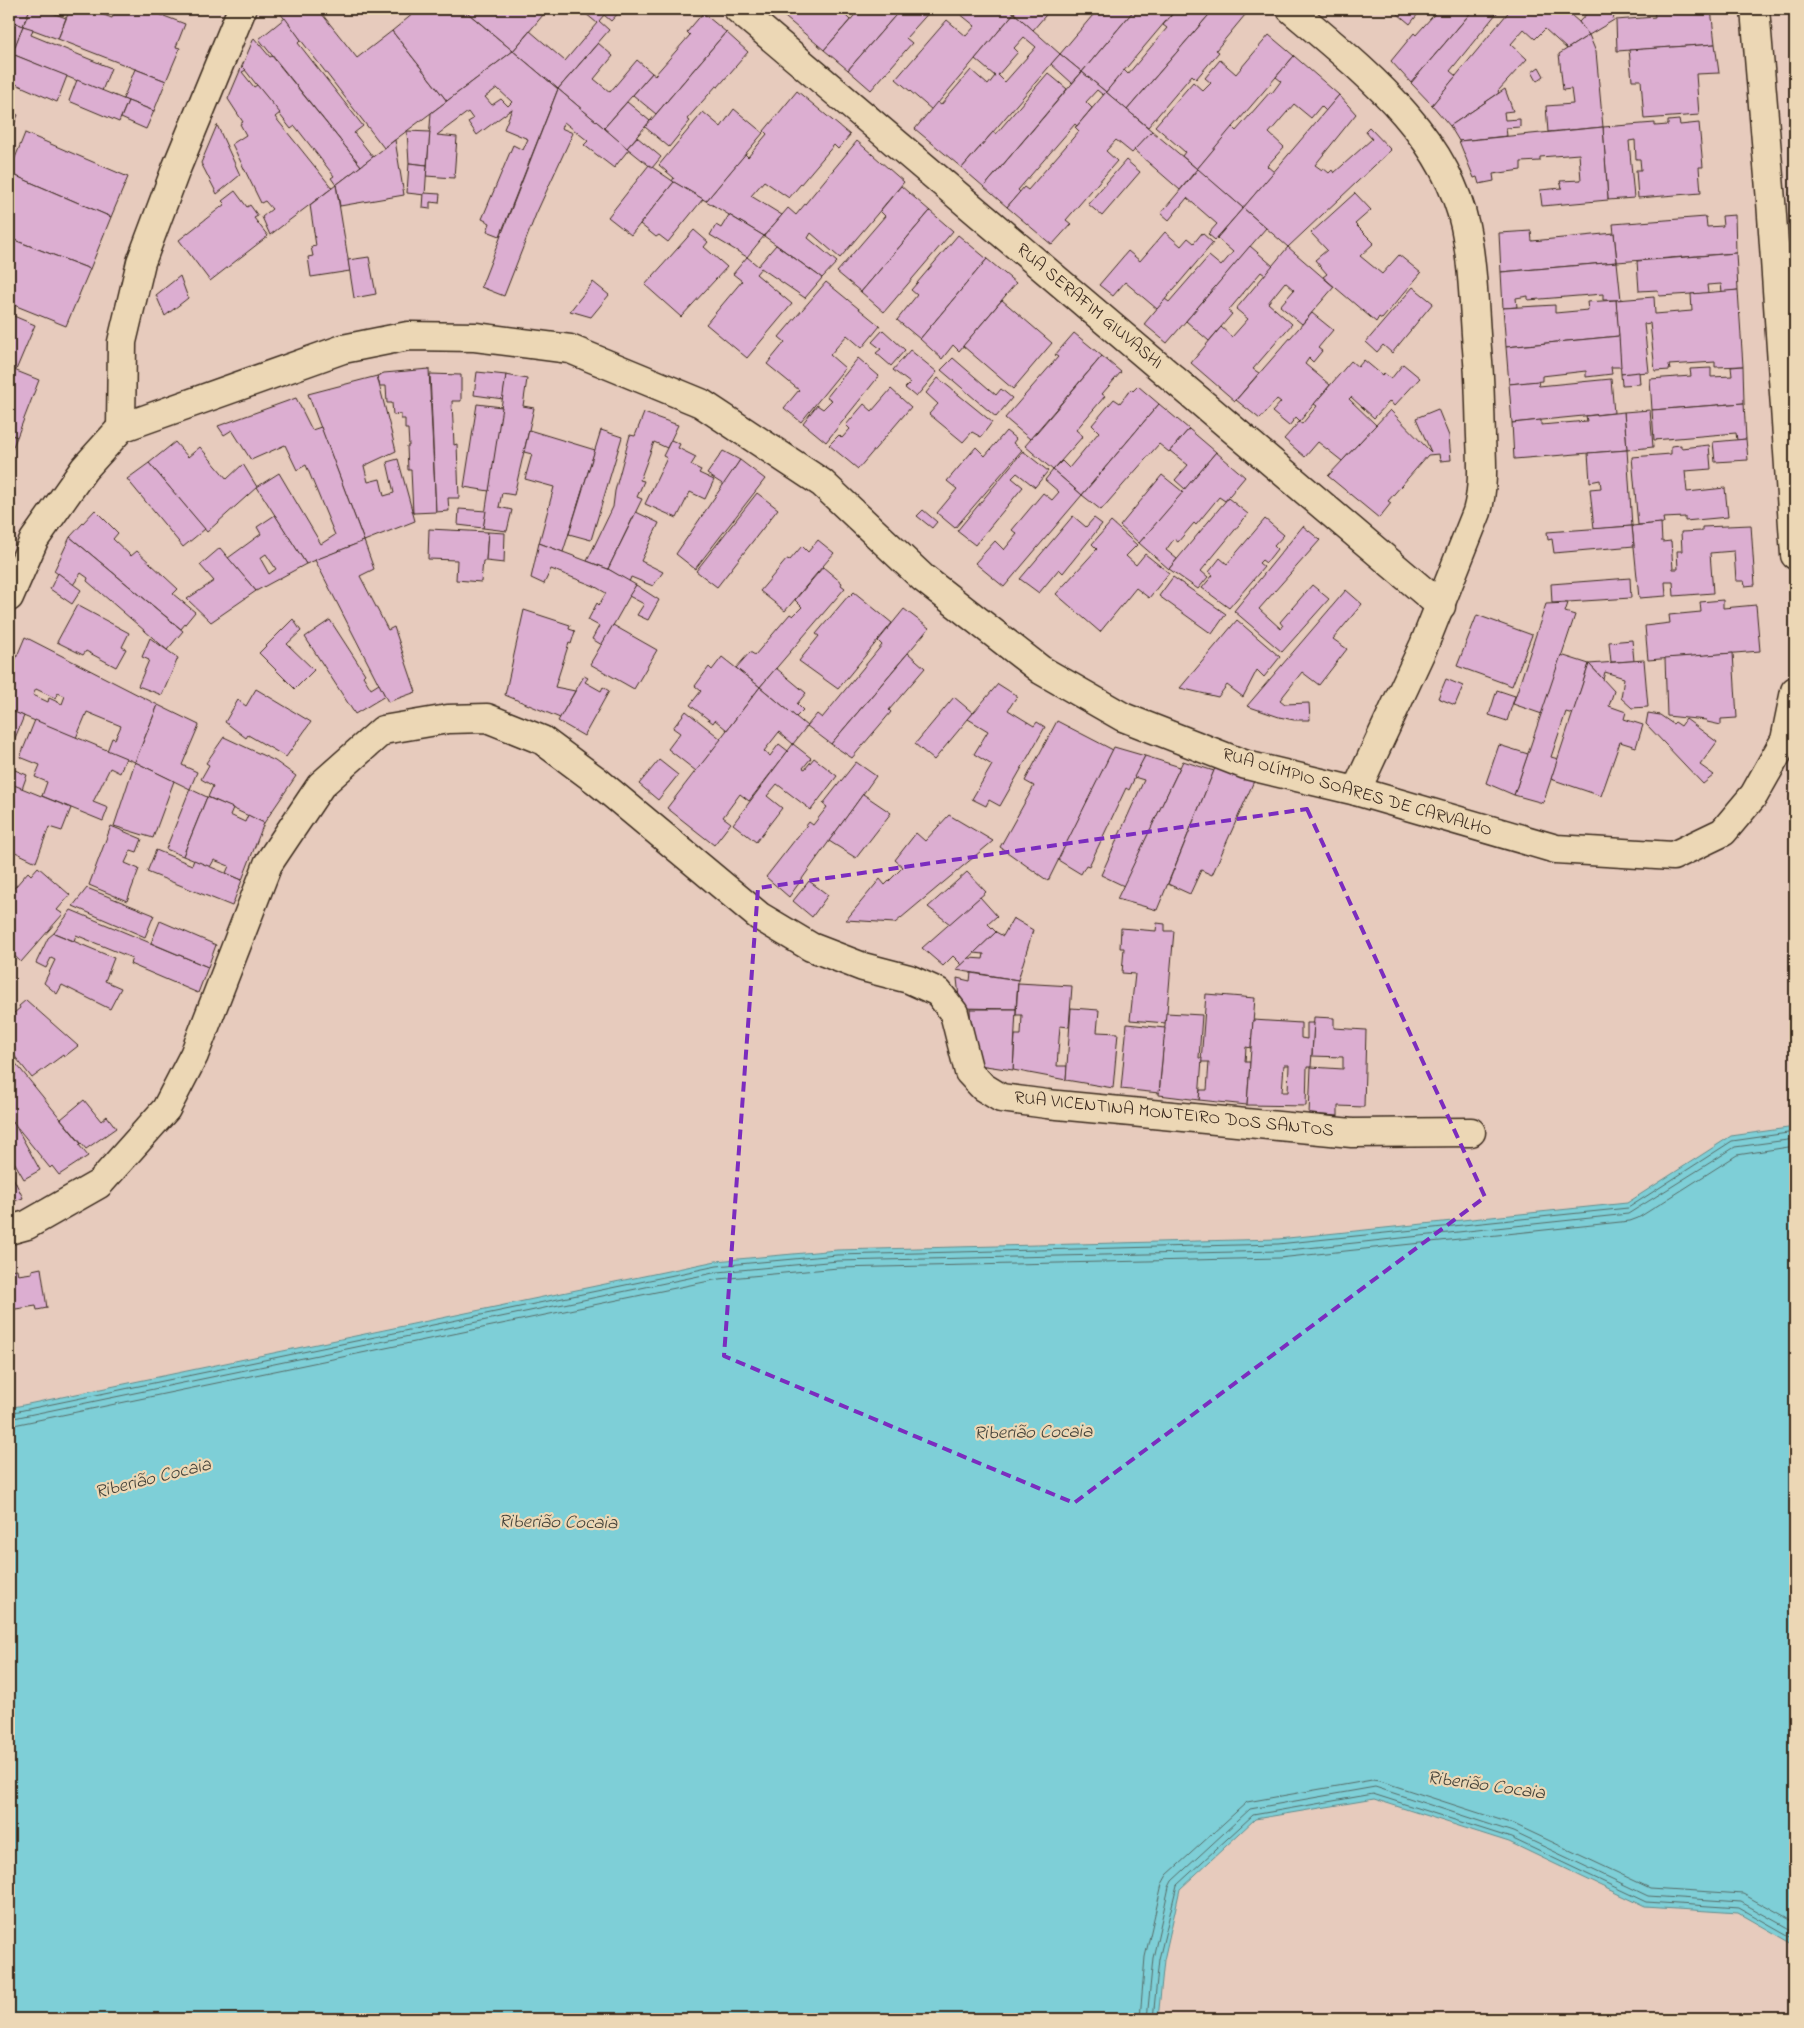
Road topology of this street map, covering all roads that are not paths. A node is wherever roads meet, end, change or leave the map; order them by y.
1 (242, 9) edge
2 (738, 9) edge
3 (1291, 9) edge
4 (1755, 9) edge
5 (121, 428) junction
6 (1795, 555) edge
7 (9, 597) edge
8 (1441, 606) junction
9 (1795, 691) edge
10 (1356, 791) junction
11 (1471, 1132) dead end
12 (9, 1230) edge

1 - 5 street
2 - 8 street, RUA SERAFIM GIUVASHI
3 - 8 street
4 - 6 street
5 - 7 street
5 - 10 street, RUA OLÍMPIO SOARES DE CARVALHO
8 - 10 street
9 - 10 street, RUA OLÍMPIO SOARES DE CARVALHO
11 - 12 street, RUA VICENTINA MONTEIRO DOS SANTOS

